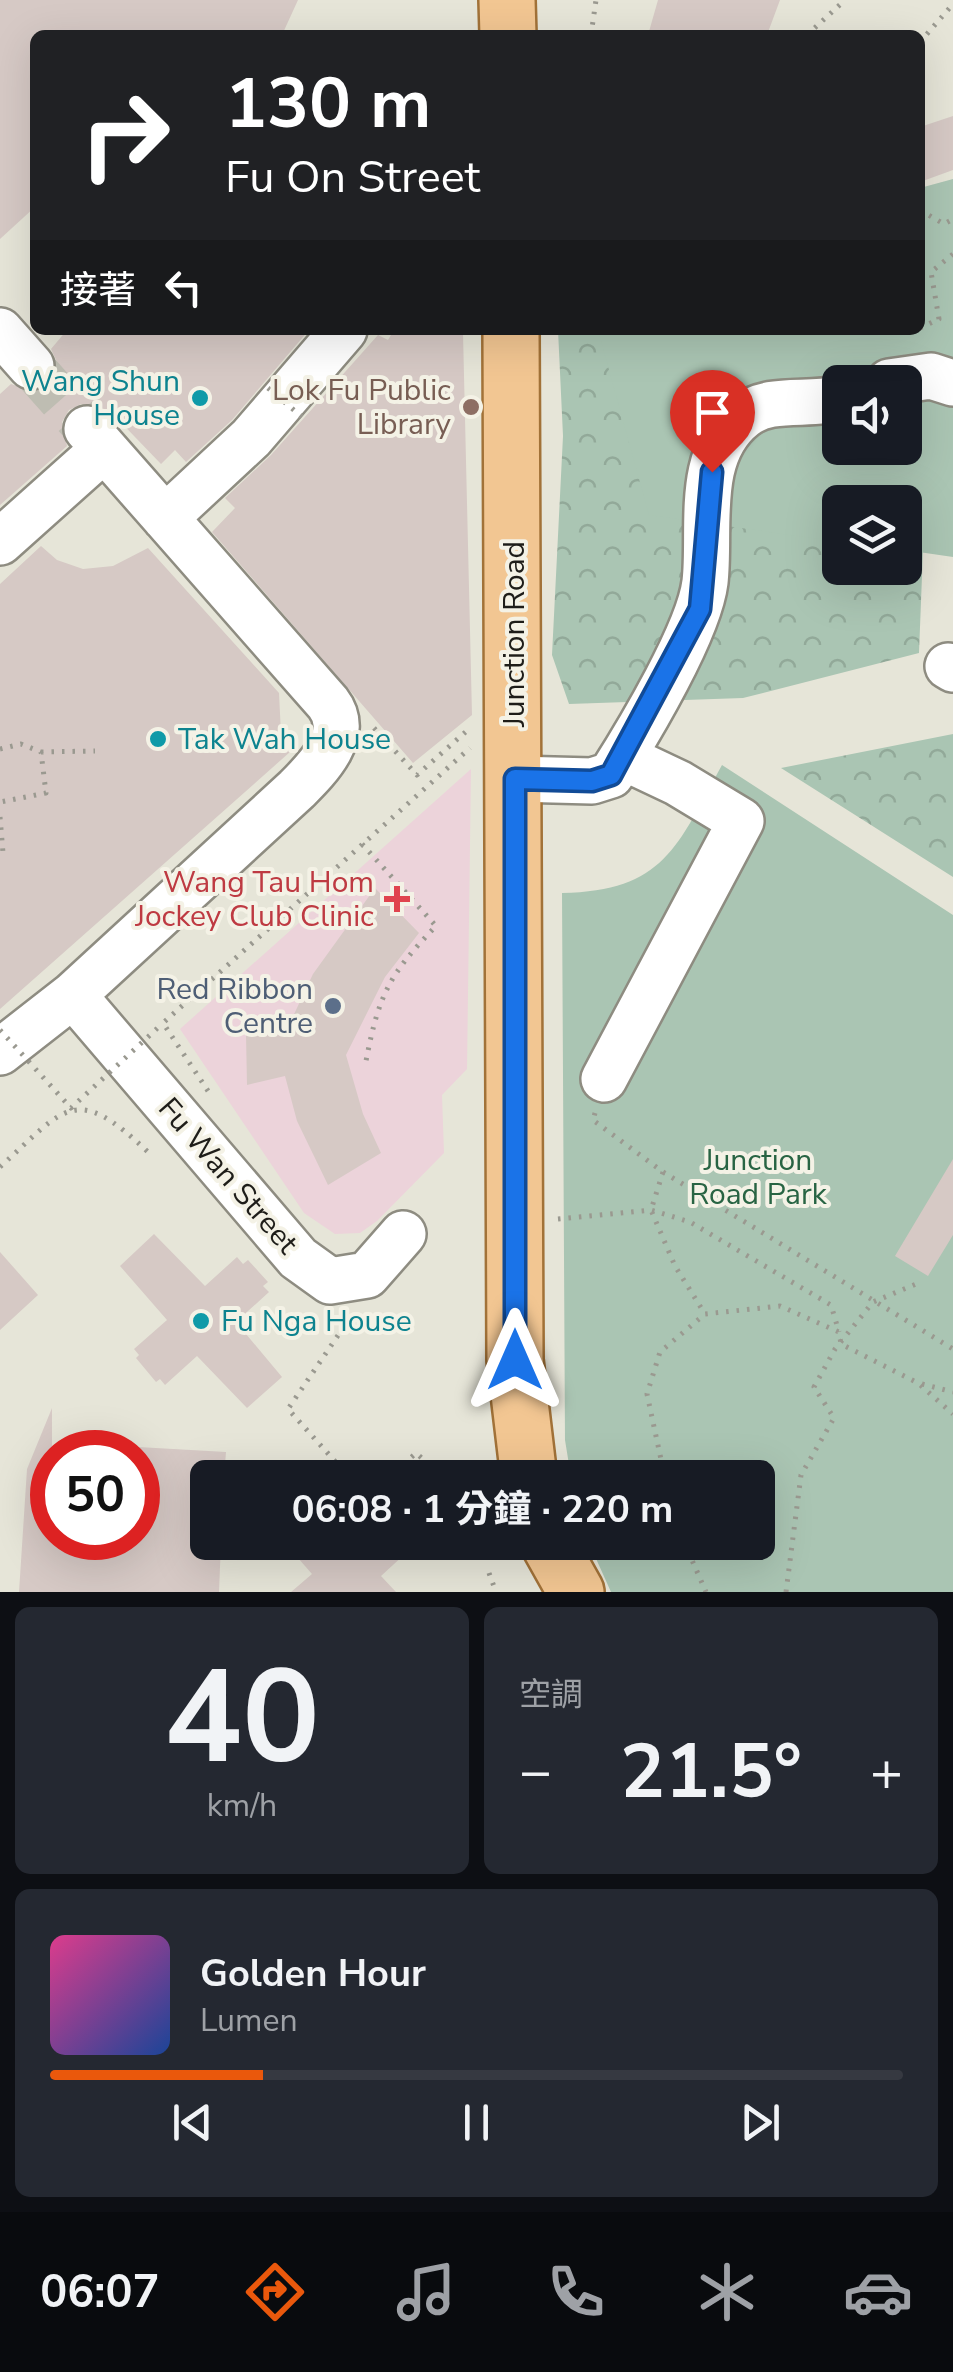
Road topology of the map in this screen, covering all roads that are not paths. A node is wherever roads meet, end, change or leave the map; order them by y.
1 (508, 0) edge
2 (508, 30) edge
3 (0, 330) edge
4 (340, 335) edge
5 (511, 335) edge
6 (31, 366) tunnel mouth
7 (922, 377) edge
8 (953, 383) edge
9 (822, 401) edge
10 (165, 518) junction
11 (0, 542) edge
12 (622, 757) junction
13 (515, 779) junction
14 (73, 995) junction
15 (0, 1052) edge
16 (604, 1079) road end
17 (403, 1234) dead end
18 (527, 1460) edge
19 (540, 1560) edge
20 (558, 1560) edge
21 (541, 1592) edge
22 (576, 1592) edge

1 - 2 main road
3 - 6 street
4 - 10 street
5 - 13 main road, Junction Road
7 - 8 street
9 - 12 street
10 - 11 street
10 - 14 street
12 - 13 street
12 - 16 street
13 - 18 main road, Junction Road
14 - 15 street
14 - 17 street, Fu Wan Street
19 - 21 main road
20 - 22 main road

